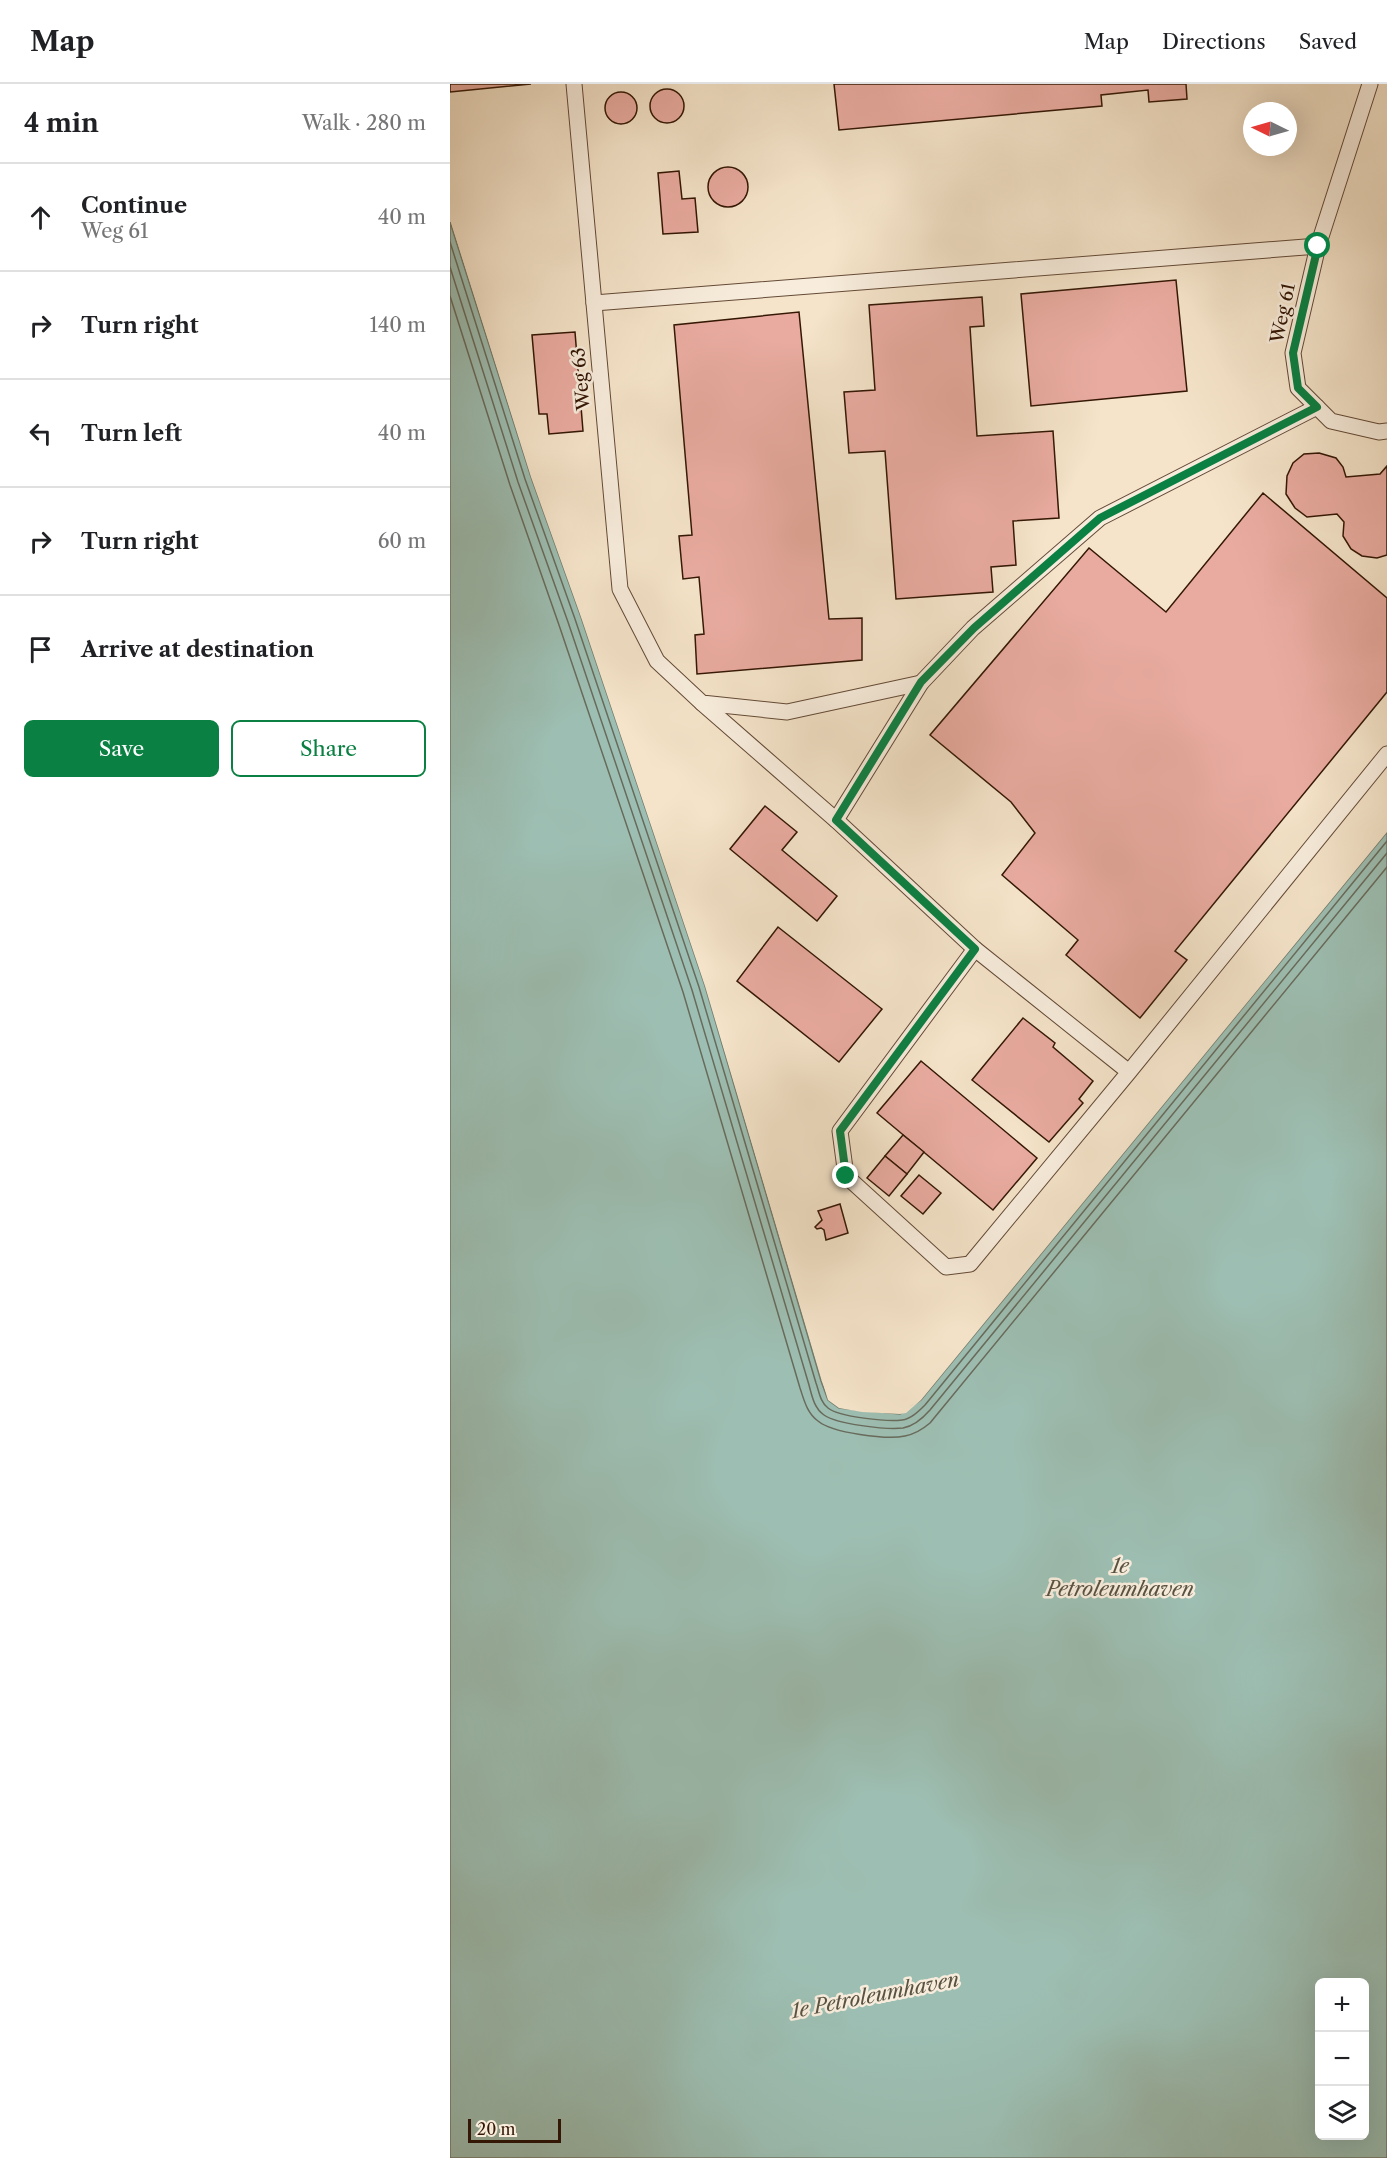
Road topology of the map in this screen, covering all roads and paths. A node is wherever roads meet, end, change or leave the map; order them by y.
1 (574, 84) edge
2 (1370, 84) edge
3 (1318, 246) junction
4 (594, 303) junction
5 (1317, 407) junction
6 (1387, 431) edge
7 (921, 682) junction
8 (702, 703) junction
9 (1387, 754) edge
10 (836, 820) junction
11 (975, 949) junction
12 (1129, 1072) junction

1 - 4 lane, Weg 63
2 - 3 lane, Weg 61
3 - 4 lane
3 - 5 lane, Weg 61
4 - 8 lane, Weg 63
5 - 6 lane, Weg 61
5 - 7 lane
7 - 8 lane
7 - 10 lane
8 - 10 lane, Weg 63
9 - 12 lane
10 - 11 lane, Weg 63
11 - 12 lane, Weg 63
11 - 12 lane

